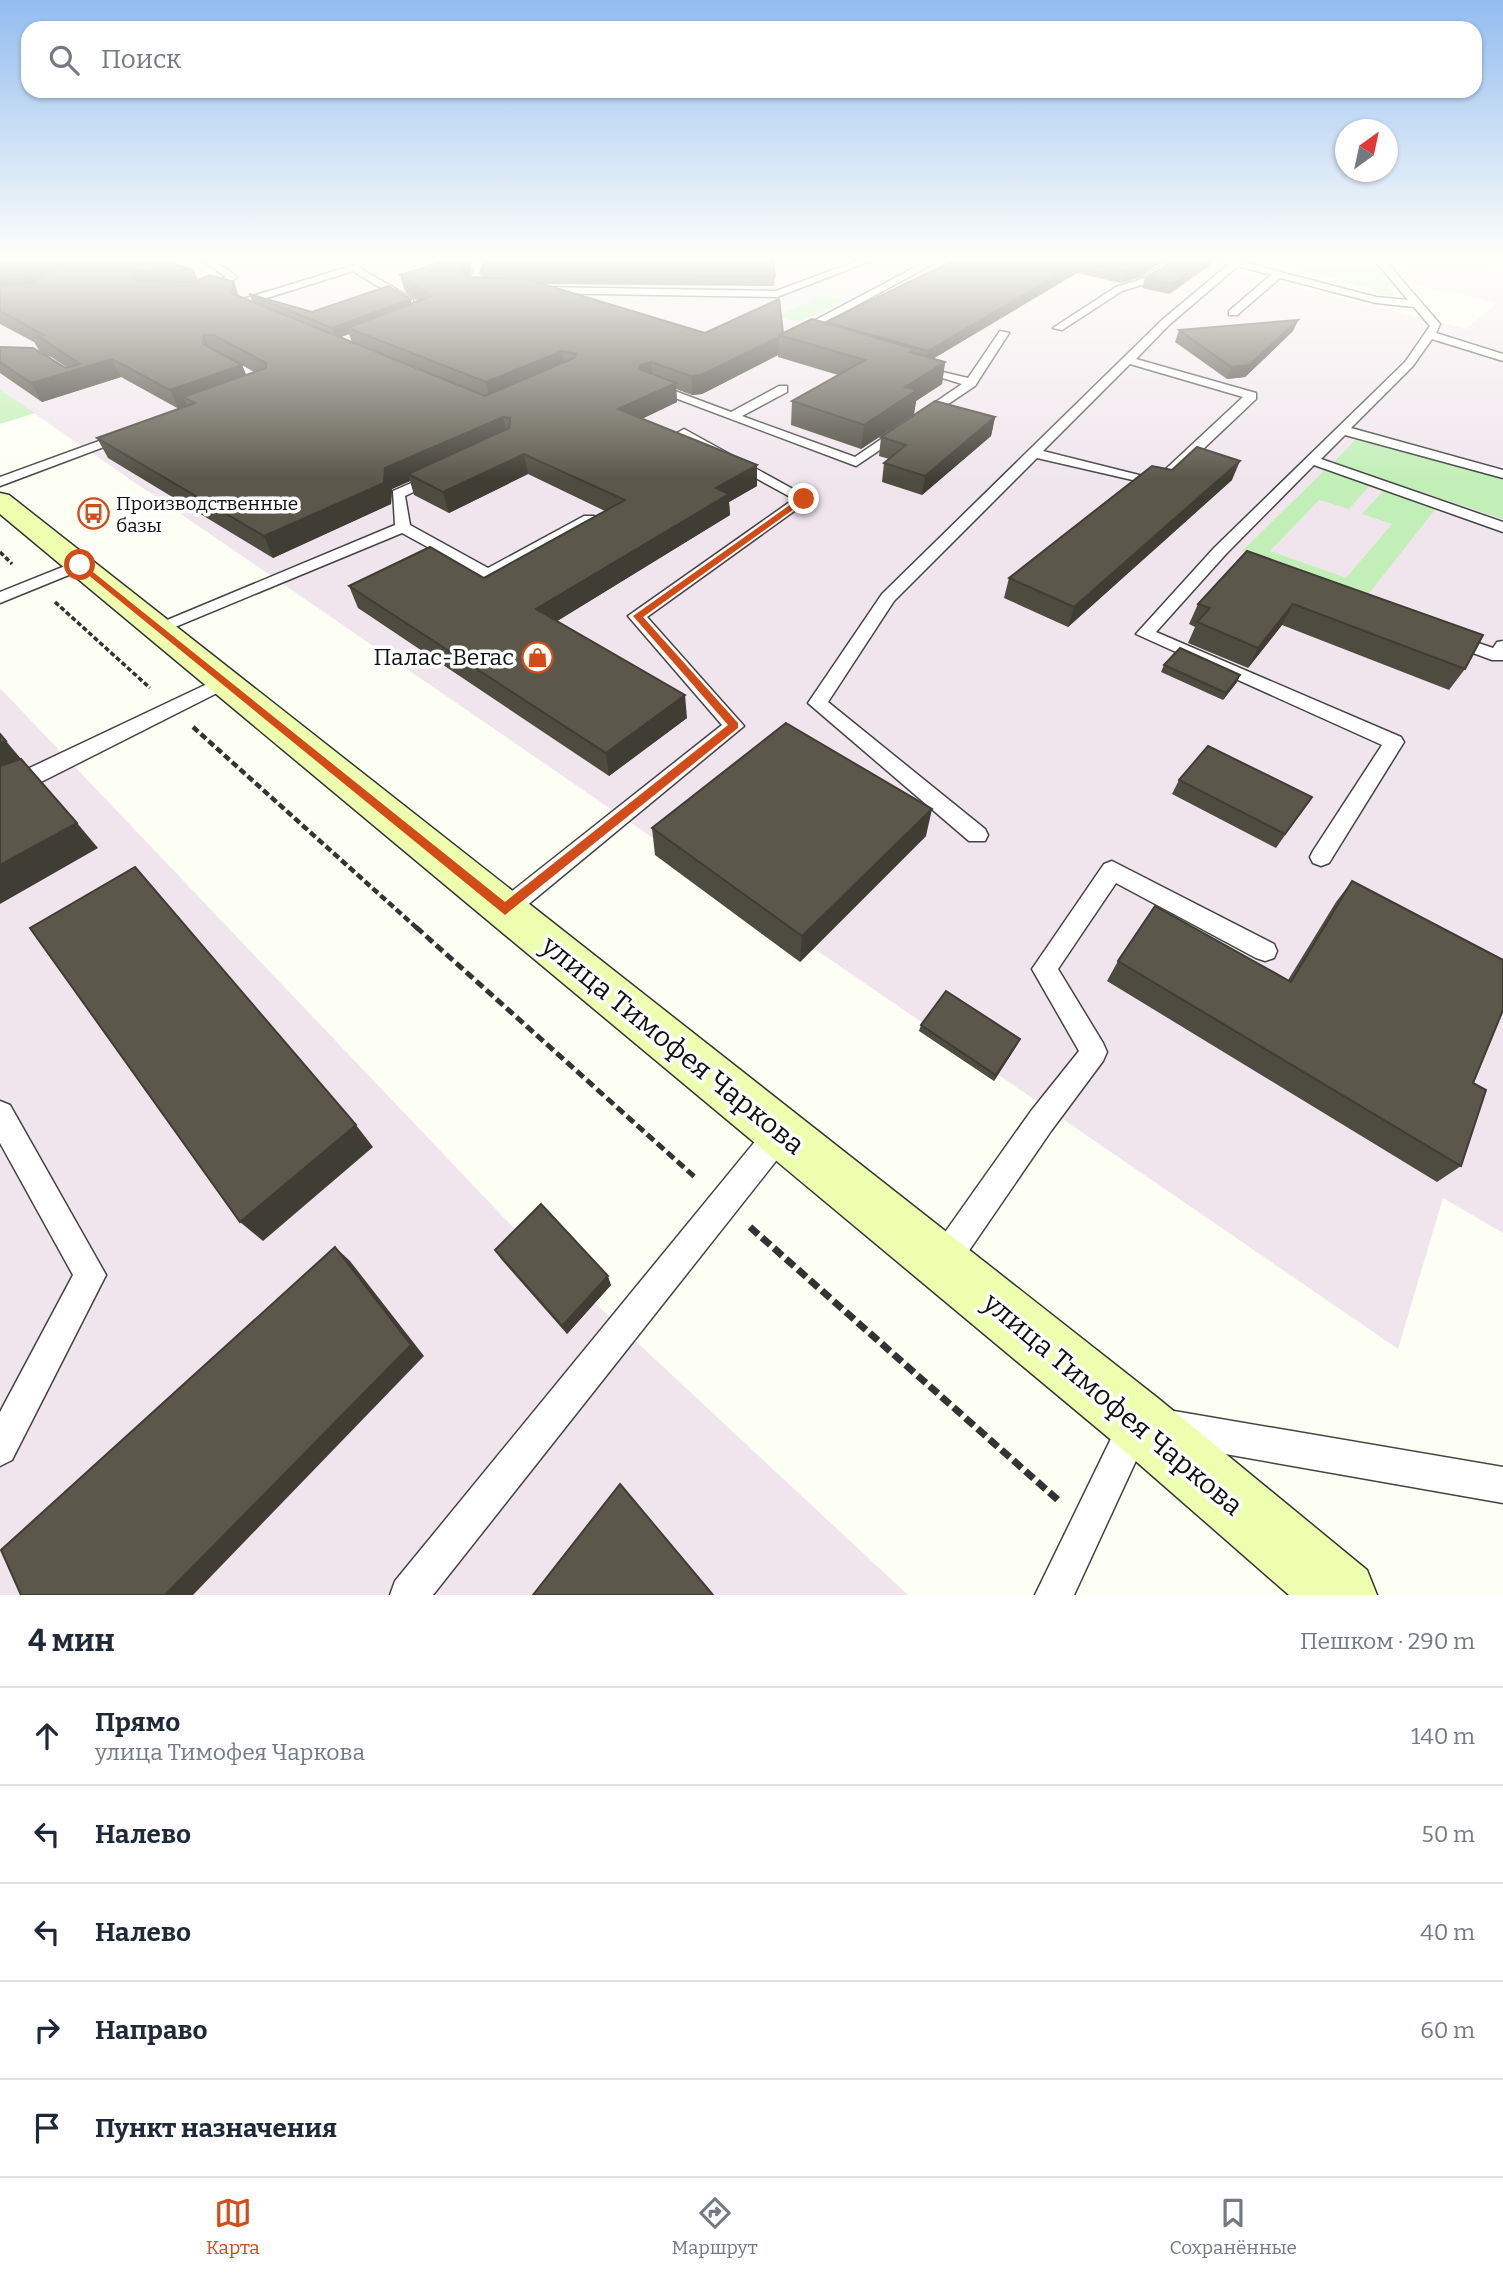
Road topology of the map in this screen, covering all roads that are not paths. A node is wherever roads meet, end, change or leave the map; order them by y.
1 (799, 331) edge
2 (1156, 331) edge
3 (1432, 331) edge
4 (1004, 333) dead end
5 (811, 335) edge
6 (1430, 335) junction
7 (1503, 358) edge
8 (1128, 359) junction
9 (905, 363) edge
10 (971, 383) junction
11 (648, 386) edge
12 (783, 389) dead end
13 (732, 417) junction
14 (142, 430) edge
15 (1343, 430) junction
16 (684, 433) edge
17 (1034, 453) junction
18 (1312, 460) junction
19 (446, 471) edge
20 (1503, 474) edge
21 (0, 482) edge
22 (0, 500) edge
23 (589, 519) edge
24 (403, 527) junction
25 (1503, 527) edge
26 (80, 565) junction
27 (0, 598) edge
28 (157, 628) junction
29 (1434, 632) edge
30 (1503, 646) edge
31 (224, 682) junction
32 (0, 790) edge
33 (977, 835) dead end
34 (1321, 857) dead end
35 (505, 910) junction
36 (1265, 951) dead end
37 (0, 1115) edge
38 (781, 1132) junction
39 (942, 1263) junction
40 (1137, 1421) junction
41 (0, 1448) edge
42 (1503, 1485) edge
43 (409, 1595) edge
44 (1054, 1595) edge
45 (1342, 1595) edge

1 - 5 lane
2 - 8 lane
3 - 6 lane
4 - 10 lane
6 - 7 lane
6 - 15 lane
8 - 17 lane
8 - 17 lane
9 - 10 lane
10 - 13 lane
11 - 13 lane
12 - 13 lane
14 - 21 lane
15 - 18 lane
15 - 20 lane
16 - 35 lane
17 - 33 lane
18 - 25 lane
18 - 34 lane
19 - 24 lane
22 - 26 main road, улица Тимофея Чаркова
23 - 24 lane
24 - 28 lane
26 - 27 lane
26 - 28 main road, улица Тимофея Чаркова
28 - 31 main road, улица Тимофея Чаркова
29 - 30 lane
31 - 32 lane
31 - 35 main road, улица Тимофея Чаркова
35 - 38 main road, улица Тимофея Чаркова
36 - 39 lane
37 - 41 lane
38 - 39 main road, улица Тимофея Чаркова
38 - 43 lane
39 - 40 main road, улица Тимофея Чаркова
40 - 42 lane
40 - 44 lane
40 - 45 main road, улица Тимофея Чаркова

